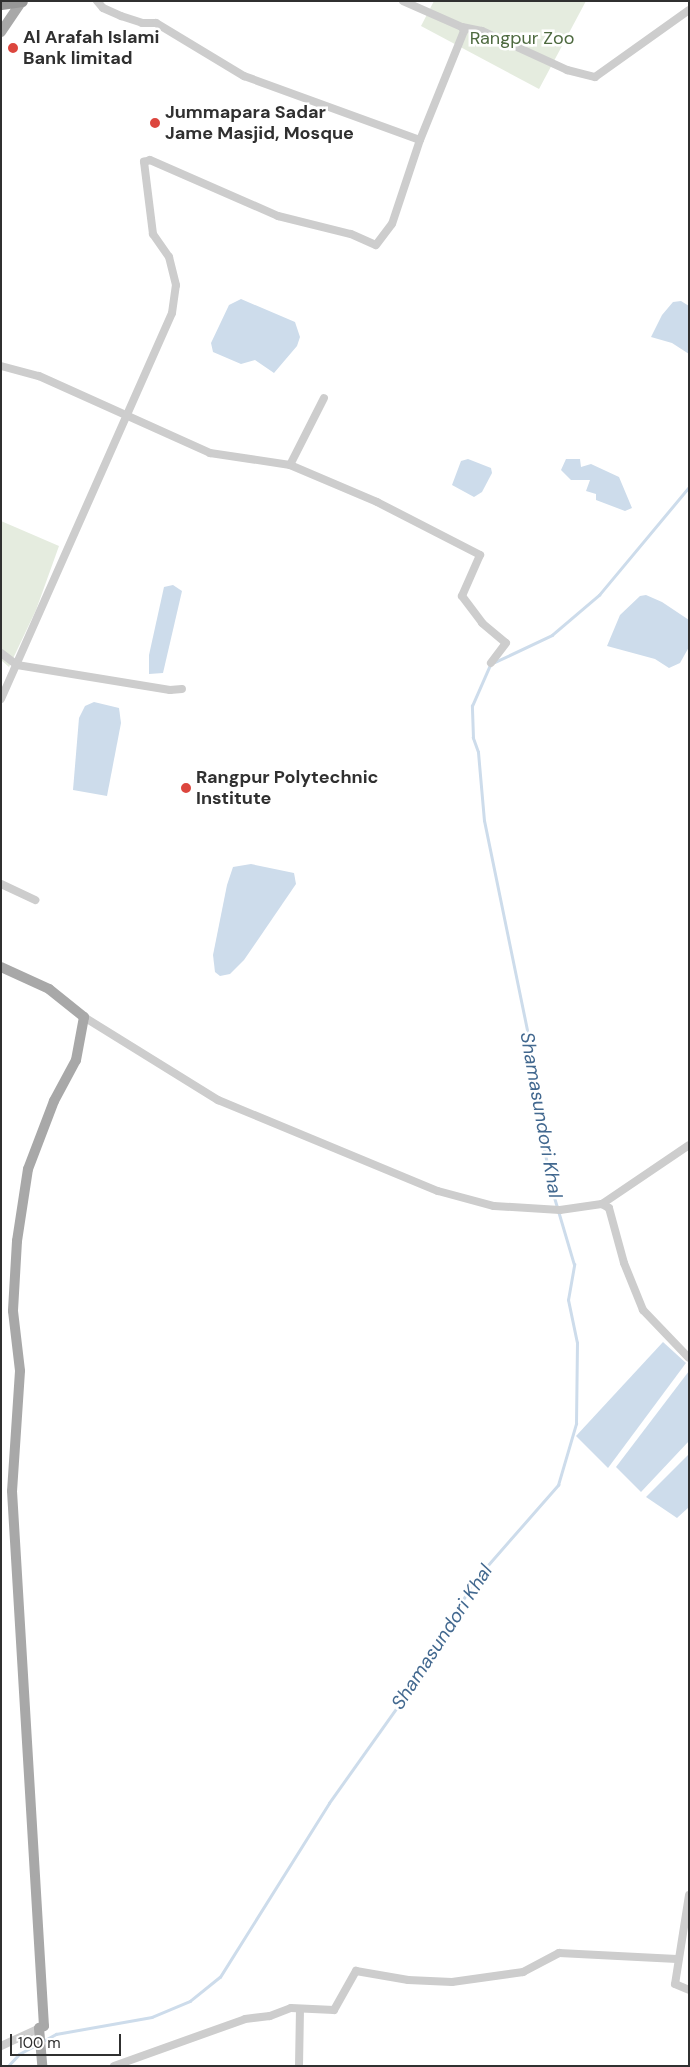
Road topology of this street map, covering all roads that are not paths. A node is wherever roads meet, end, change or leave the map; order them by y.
1 (98, 1) edge
2 (403, 1) edge
3 (21, 2) edge
4 (1, 4) edge
5 (689, 10) edge
6 (462, 27) junction
7 (1, 32) edge
8 (420, 140) junction
9 (1, 366) edge
10 (324, 398) dead end
11 (124, 415) junction
12 (290, 465) junction
13 (1, 653) edge
14 (491, 663) dead end
15 (17, 665) junction
16 (182, 689) dead end
17 (1, 699) edge
18 (1, 884) edge
19 (35, 900) dead end
20 (1, 968) edge
21 (84, 1017) junction
22 (689, 1145) edge
23 (602, 1204) junction
24 (689, 1358) edge
25 (689, 1894) edge
26 (677, 1959) junction
27 (689, 1990) edge
28 (300, 2010) junction
29 (42, 2027) junction
30 (1, 2046) edge
31 (42, 2066) edge
32 (114, 2066) edge
33 (299, 2066) edge

1 - 8 street
2 - 6 street
3 - 4 highway
3 - 7 main road
5 - 6 street
6 - 8 street
8 - 11 street
9 - 11 street
10 - 12 street
11 - 12 street
11 - 15 street
12 - 14 street
13 - 15 street
15 - 16 street
15 - 17 street
18 - 19 street
20 - 21 main road
21 - 23 street
21 - 29 main road
22 - 23 street
23 - 24 street
25 - 26 street
26 - 27 street
26 - 28 street
28 - 32 street
28 - 33 street
29 - 30 street
29 - 31 main road

